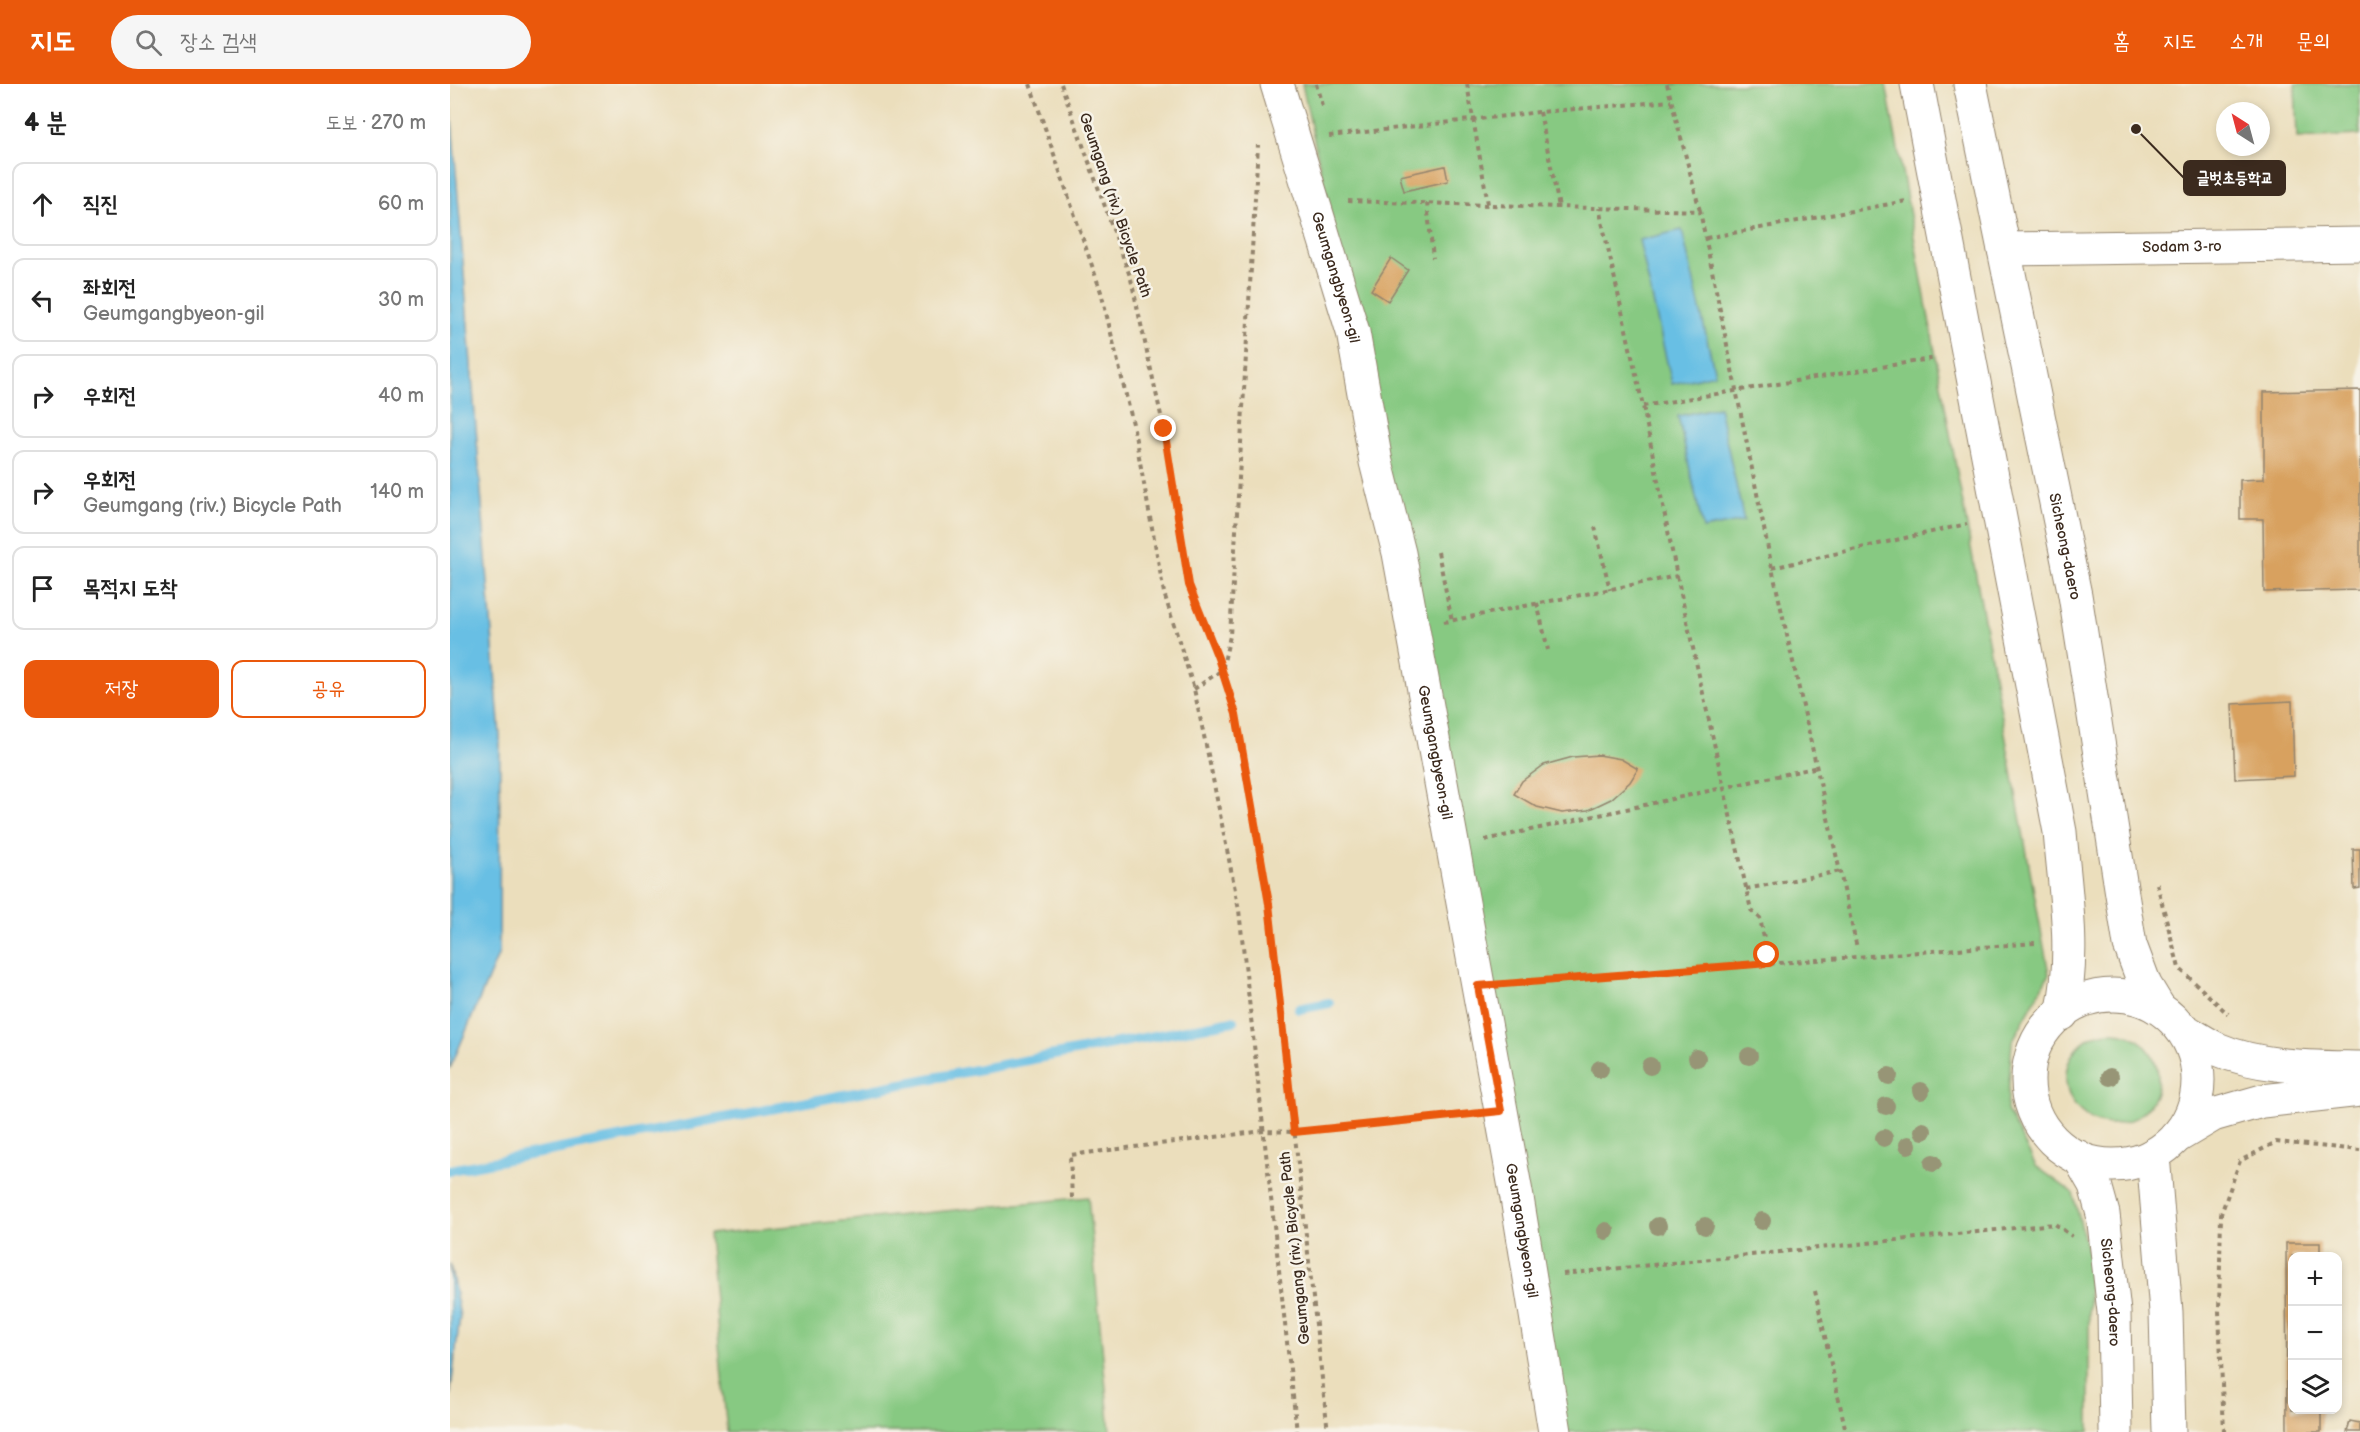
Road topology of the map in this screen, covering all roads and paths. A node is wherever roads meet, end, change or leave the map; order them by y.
1 (1030, 84) edge
2 (1061, 84) edge
3 (1467, 84) edge
4 (1667, 84) edge
5 (1917, 84) edge
6 (1970, 84) edge
7 (1279, 92) edge
8 (1671, 101) junction
9 (1540, 112) junction
10 (1473, 119) junction
11 (1293, 137) junction
12 (1312, 200) junction
13 (1911, 200) dead end
14 (1427, 203) junction
15 (1488, 204) junction
16 (1559, 207) junction
17 (1599, 208) junction
18 (1700, 211) junction
19 (1706, 238) junction
20 (2360, 244) edge
21 (2004, 249) junction
22 (1433, 258) dead end
23 (1943, 357) dead end
24 (1738, 389) junction
25 (1643, 406) junction
26 (1972, 523) dead end
27 (1595, 527) dead end
28 (1437, 552) dead end
29 (1772, 568) junction
30 (1677, 576) junction
31 (1610, 590) junction
32 (1537, 603) junction
33 (1452, 621) junction
34 (1412, 629) junction
35 (1548, 650) dead end
36 (1222, 670) junction
37 (1194, 689) junction
38 (1818, 767) junction
39 (1724, 789) junction
40 (1452, 848) junction
41 (1841, 871) junction
42 (2157, 883) dead end
43 (1746, 889) junction
44 (2043, 942) dead end
45 (1857, 948) dead end
46 (1769, 963) junction
47 (1478, 986) junction
48 (2062, 1014) junction
49 (2170, 1018) junction
50 (2234, 1019) dead end
51 (2360, 1068) edge
52 (2360, 1090) edge
53 (1501, 1111) junction
54 (1264, 1131) junction
55 (1294, 1132) junction
56 (2165, 1146) junction
57 (2360, 1150) edge
58 (2079, 1157) junction
59 (1072, 1198) dead end
60 (2055, 1224) dead end
61 (1530, 1278) junction
62 (1815, 1291) dead end
63 (1297, 1432) edge
64 (1328, 1432) edge
65 (1555, 1432) edge
66 (1846, 1432) edge
67 (2116, 1432) edge
68 (2169, 1432) edge
69 (2224, 1432) edge

1 - 37 path
2 - 36 path, Geumgang (riv.) Bicycle Path
3 - 10 path
4 - 8 path
5 - 48 street
6 - 21 street, Sicheong-daero
7 - 11 street, Geumgangbyeon-gil
7 - 36 path
8 - 9 path
8 - 18 path
9 - 10 path
9 - 16 path
10 - 11 path
10 - 15 path
11 - 12 street, Geumgangbyeon-gil
12 - 14 path
12 - 34 street, Geumgangbyeon-gil
13 - 19 path
14 - 15 path
14 - 22 path
15 - 16 path
16 - 17 path
17 - 18 path
17 - 25 path
18 - 19 path
19 - 24 path
20 - 21 street, Sodam 3-ro
21 - 49 street, Sicheong-daero
23 - 24 path
24 - 25 path
24 - 29 path
25 - 30 path
26 - 29 path
27 - 31 path
28 - 33 path
29 - 38 path
30 - 31 path
30 - 39 path
31 - 32 path
32 - 33 path
32 - 35 path
33 - 34 path
34 - 40 street, Geumgangbyeon-gil
36 - 37 path
36 - 55 path, Geumgang (riv.) Bicycle Path
37 - 54 path
38 - 39 path
38 - 41 path
39 - 40 path
39 - 43 path
40 - 47 street, Geumgangbyeon-gil
41 - 43 path
41 - 45 path
42 - 50 path
43 - 46 path
44 - 46 path
46 - 47 path
47 - 53 street, Geumgangbyeon-gil
48 - 49 street
48 - 58 street
49 - 51 street
49 - 56 street
52 - 56 street
53 - 55 path
53 - 61 street, Geumgangbyeon-gil
54 - 55 path
54 - 59 path
54 - 63 path
55 - 64 path, Geumgang (riv.) Bicycle Path
56 - 58 street
56 - 68 street
57 - 69 path
58 - 67 street, Sicheong-daero
60 - 61 path
61 - 65 street, Geumgangbyeon-gil
62 - 66 path

